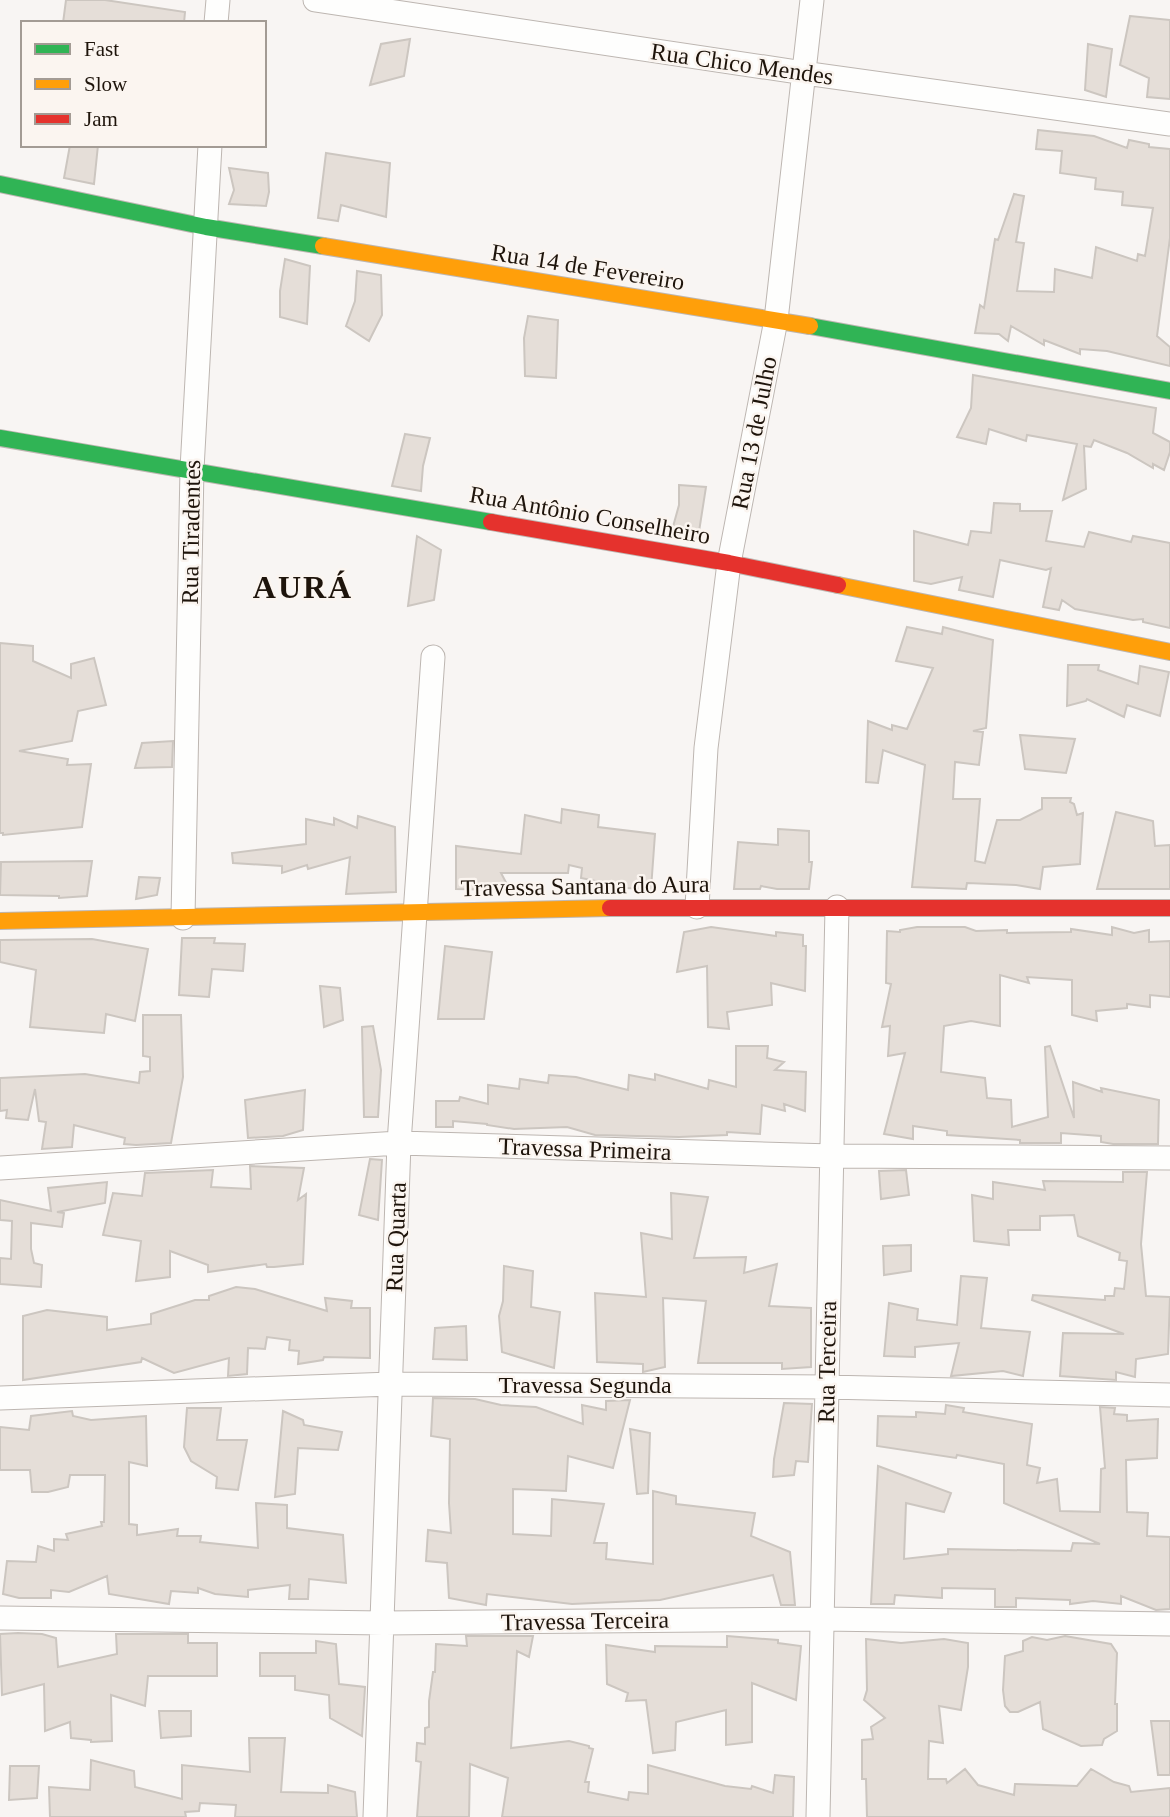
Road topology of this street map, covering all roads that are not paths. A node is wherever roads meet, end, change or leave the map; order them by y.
1 (218, 0) edge
2 (315, 0) edge
3 (812, 0) edge
4 (216, 21) edge
5 (804, 73) junction
6 (1170, 124) edge
7 (210, 147) edge
8 (0, 184) edge
9 (206, 228) junction
10 (776, 320) junction
11 (1170, 391) edge
12 (0, 438) edge
13 (192, 469) junction
14 (729, 563) junction
15 (1170, 652) edge
16 (433, 657) dead end
17 (837, 907) junction
18 (697, 908) junction
19 (1170, 908) edge
20 (417, 911) junction
21 (183, 918) junction
22 (0, 921) edge
23 (399, 1143) junction
24 (832, 1156) junction
25 (1170, 1158) edge
26 (0, 1168) edge
27 (391, 1384) junction
28 (827, 1387) junction
29 (1170, 1395) edge
30 (0, 1398) edge
31 (0, 1618) edge
32 (822, 1619) junction
33 (384, 1623) junction
34 (1170, 1624) edge
35 (375, 1817) edge
36 (818, 1817) edge

1 - 4 street
2 - 5 street, Rua Chico Mendes
3 - 5 street, Rua 13 de Julho
5 - 6 street, Rua Chico Mendes
5 - 10 street, Rua 13 de Julho
7 - 9 street, Rua Tiradentes
8 - 9 street, Rua 14 de Fevereiro
9 - 10 street, Rua 14 de Fevereiro
9 - 13 street, Rua Tiradentes
10 - 11 street, Rua 14 de Fevereiro
10 - 14 street, Rua 13 de Julho
12 - 13 street, Rua Antônio Conselheiro
13 - 14 street, Rua Antônio Conselheiro
13 - 21 street, Rua Tiradentes
14 - 15 street, Rua Antônio Conselheiro
14 - 18 street, Rua 13 de Julho
16 - 20 street, Rua Quarta
17 - 18 street, Travessa Santana do Aura
17 - 19 street, Travessa Santana do Aura
17 - 24 street, Rua Terceira
18 - 20 street, Travessa Santana do Aura
20 - 21 street, Travessa Santana do Aura
20 - 23 street, Rua Quarta
21 - 22 street, Travessa Santana do Aura
23 - 24 street, Travessa Primeira
23 - 26 street, Travessa Primeira
23 - 27 street, Rua Quarta
24 - 25 street, Travessa Primeira
24 - 28 street, Rua Terceira
27 - 28 street, Travessa Segunda
27 - 30 street, Travessa Segunda
27 - 33 street, Rua Quarta
28 - 29 street, Travessa Segunda
28 - 32 street, Rua Terceira
31 - 33 street, Travessa Terceira
32 - 33 street, Travessa Terceira
32 - 34 street, Travessa Terceira
32 - 36 street, Rua Terceira
33 - 35 street, Rua Quarta

